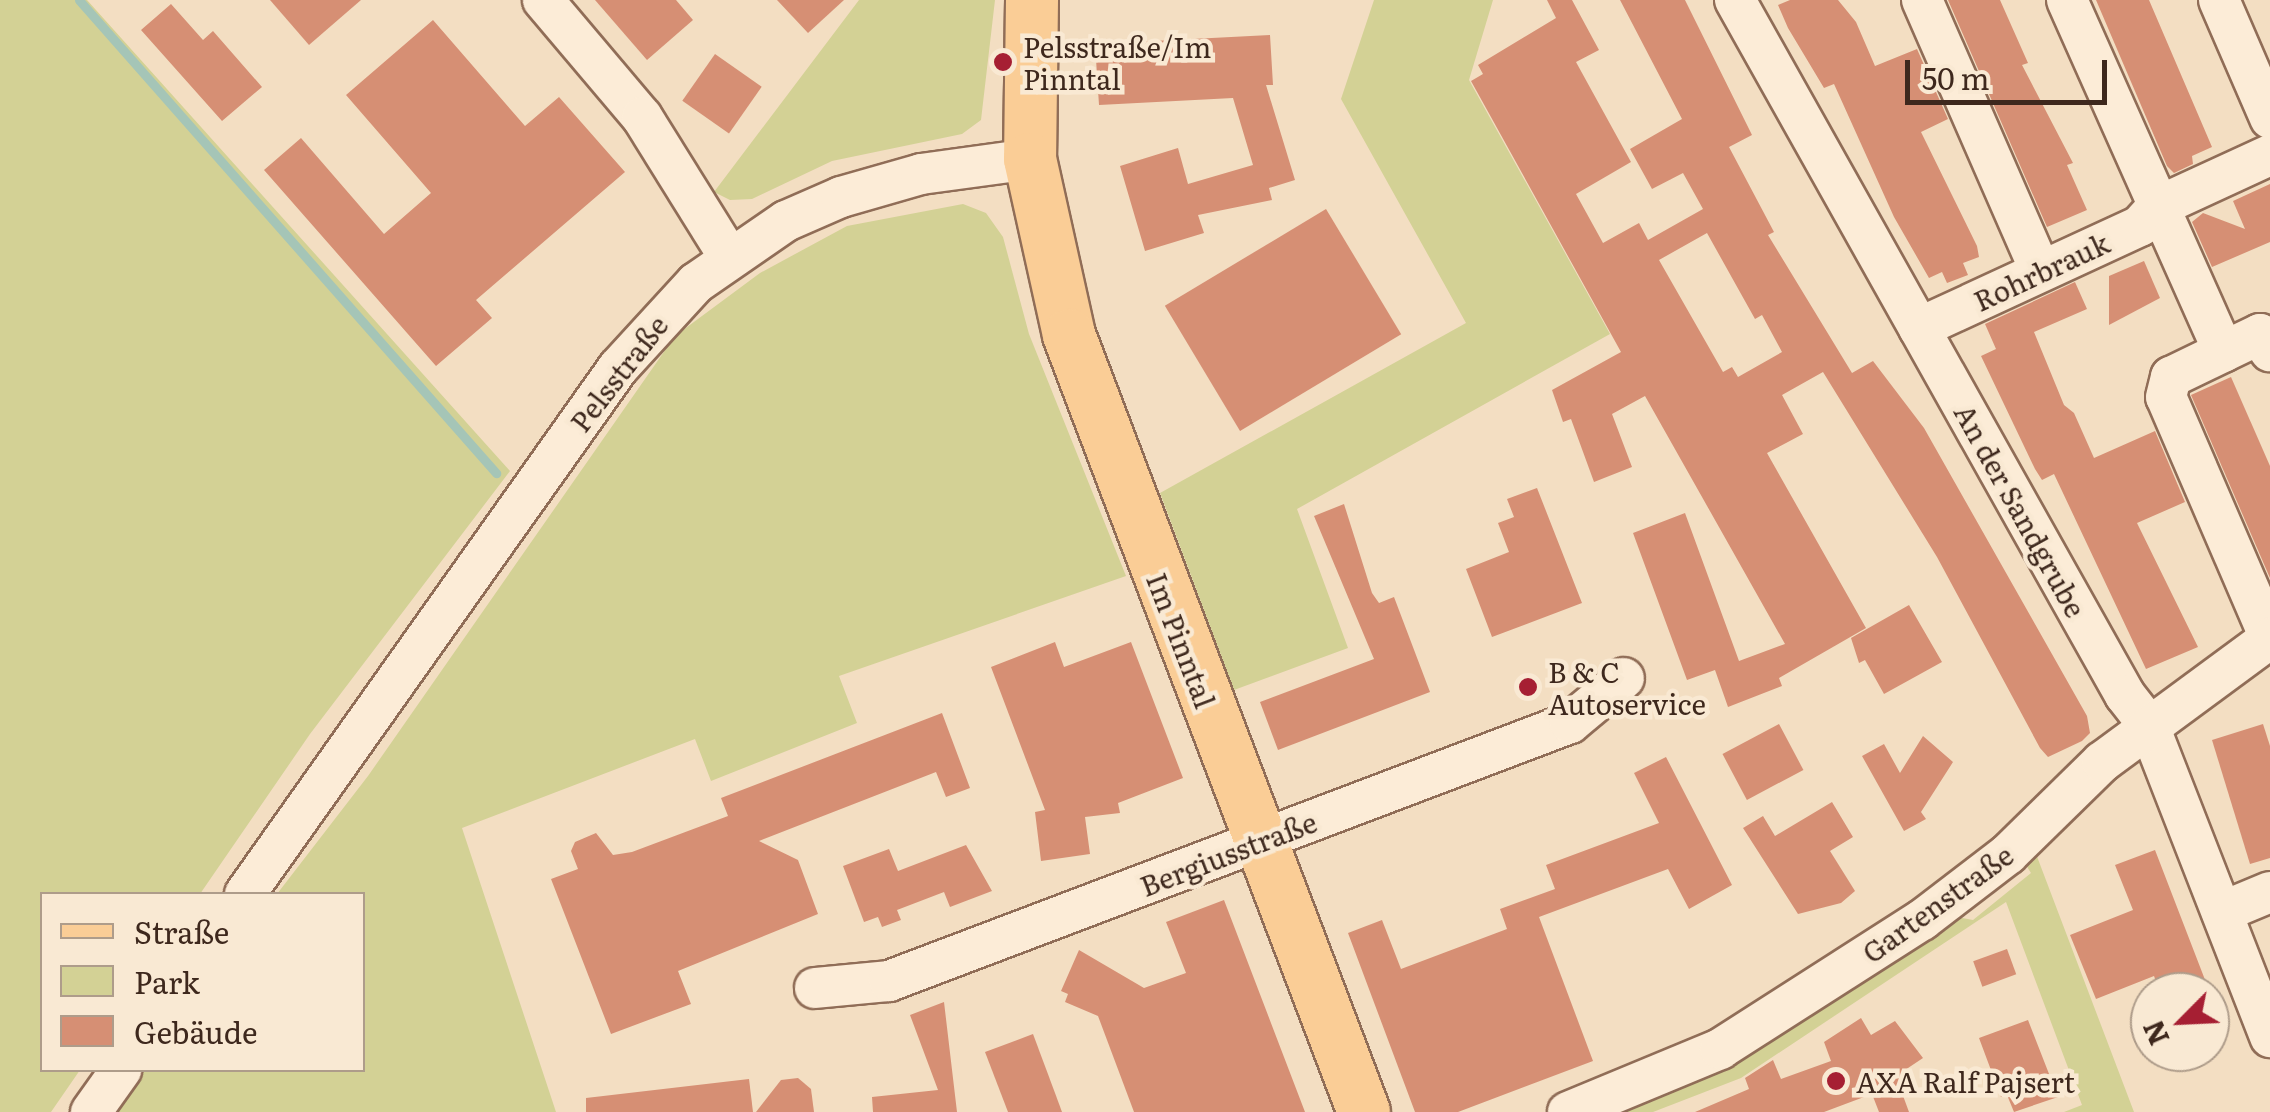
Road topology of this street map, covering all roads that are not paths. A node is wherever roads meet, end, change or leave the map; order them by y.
1 (544, 0) edge
2 (1032, 0) edge
3 (1735, 0) edge
4 (1922, 0) edge
5 (2067, 0) edge
6 (2219, 0) edge
7 (2270, 118) edge
8 (2270, 156) edge
9 (1030, 159) junction
10 (2157, 207) junction
11 (728, 258) junction
12 (2040, 270) junction
13 (1919, 328) junction
14 (2267, 332) edge
15 (2224, 352) junction
16 (2270, 638) edge
17 (1624, 678) dead end
18 (2149, 726) junction
19 (1258, 842) junction
20 (245, 892) edge
21 (2270, 892) edge
22 (2222, 912) junction
23 (815, 988) dead end
24 (2270, 1036) edge
25 (120, 1072) edge
26 (91, 1112) edge
27 (1364, 1112) edge
28 (1568, 1112) edge

1 - 11 street
2 - 9 main road
3 - 13 street, An der Sandgrube
4 - 12 street
5 - 10 street
6 - 7 street
8 - 10 street, Rohrbrauk
9 - 11 street, Pelsstraße
9 - 19 main road, Im Pinntal
10 - 12 street, Rohrbrauk
10 - 15 street
11 - 20 street, Pelsstraße
12 - 13 street, Rohrbrauk
13 - 18 street, An der Sandgrube
14 - 15 street, Gartenstraße
15 - 16 street, Gartenstraße
16 - 18 street, Gartenstraße
17 - 19 street, Bergiusstraße
18 - 22 street, An der Sandgrube
18 - 28 street, Gartenstraße
19 - 23 street, Bergiusstraße
19 - 27 main road, Im Pinntal
21 - 22 street
22 - 24 street, An der Sandgrube
25 - 26 street

